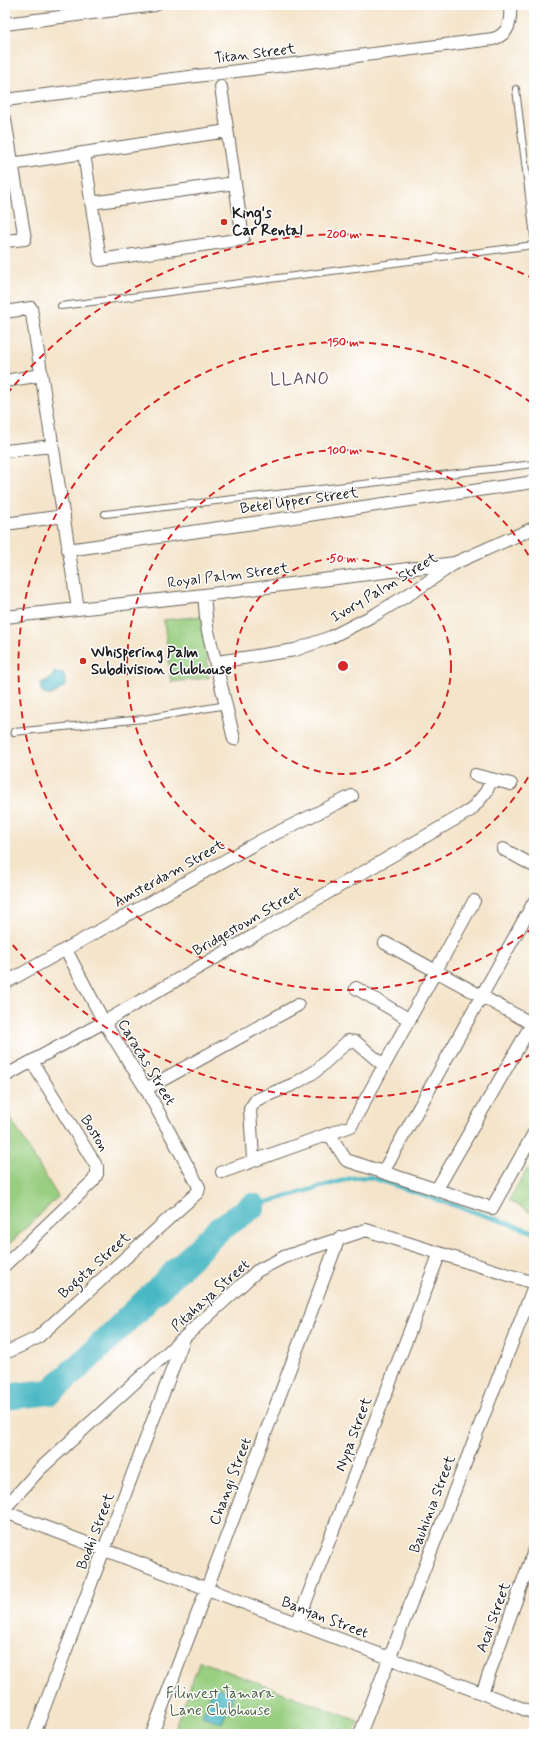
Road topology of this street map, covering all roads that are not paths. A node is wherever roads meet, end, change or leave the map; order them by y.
1 (155, 5) edge
2 (510, 5) edge
3 (5, 24) edge
4 (221, 87) dead end
5 (516, 88) dead end
6 (5, 100) edge
7 (5, 120) edge
8 (227, 131) junction
9 (84, 153) junction
10 (9, 165) edge
11 (235, 183) junction
12 (91, 203) junction
13 (534, 237) edge
14 (5, 241) edge
15 (534, 245) edge
16 (61, 306) dead end
17 (5, 312) edge
18 (41, 375) junction
19 (5, 381) edge
20 (52, 446) junction
21 (5, 451) edge
22 (534, 464) edge
23 (534, 482) edge
24 (105, 514) dead end
25 (64, 516) junction
26 (5, 524) edge
27 (534, 528) edge
28 (68, 550) junction
29 (455, 563) junction
30 (204, 595) junction
31 (78, 609) junction
32 (5, 617) edge
33 (217, 662) junction
34 (227, 706) junction
35 (14, 732) dead end
36 (234, 739) dead end
37 (475, 775) dead end
38 (492, 779) junction
39 (511, 784) dead end
40 (352, 796) dead end
41 (503, 849) dead end
42 (534, 866) edge
43 (474, 901) dead end
44 (534, 902) edge
45 (385, 943) dead end
46 (66, 950) junction
47 (436, 971) junction
48 (5, 983) edge
49 (356, 988) dead end
50 (482, 996) junction
51 (298, 1005) dead end
52 (410, 1020) junction
53 (104, 1022) junction
54 (533, 1023) edge
55 (32, 1062) junction
56 (383, 1065) junction
57 (5, 1076) edge
58 (146, 1089) junction
59 (534, 1132) edge
60 (330, 1135) junction
61 (529, 1152) edge
62 (253, 1160) junction
63 (222, 1172) dead end
64 (383, 1172) junction
65 (437, 1189) junction
66 (198, 1192) joint
67 (339, 1238) junction
68 (439, 1255) junction
69 (5, 1265) edge
70 (534, 1283) edge
71 (534, 1286) edge
72 (184, 1339) junction
73 (5, 1351) edge
74 (5, 1508) edge
75 (5, 1512) edge
76 (105, 1551) junction
77 (534, 1551) edge
78 (206, 1590) junction
79 (298, 1624) junction
80 (389, 1658) junction
81 (482, 1693) junction
82 (534, 1713) edge
83 (34, 1734) edge
84 (152, 1734) edge
85 (360, 1734) edge

1 - 3 street
2 - 6 street, Titan Street
4 - 8 street
5 - 13 lane
7 - 10 street
8 - 9 street
8 - 11 street
9 - 10 street
9 - 12 street
10 - 14 street
11 - 12 street
11 - 12 street
15 - 16 lane
17 - 18 street
18 - 19 street
18 - 20 street
20 - 21 street
20 - 25 street
22 - 24 lane
23 - 28 street, Betel Upper Street
25 - 26 street
25 - 28 street
27 - 29 street, Ivory Palm Street
28 - 31 street
29 - 30 street, Royal Palm Street
29 - 33 street, Ivory Palm Street
30 - 31 street, Royal Palm Street
30 - 33 street
31 - 32 street, Royal Palm Street
33 - 34 street
34 - 35 lane
34 - 36 street
37 - 38 street
38 - 39 street
38 - 53 street, Bridgestown Street
40 - 46 street, Amsterdam Street
41 - 42 street
43 - 47 street
44 - 50 street
45 - 47 street
46 - 48 street, Amsterdam Street
46 - 53 street, Caracas Street
47 - 50 street
47 - 52 street
49 - 52 street
50 - 54 street
50 - 64 street
51 - 58 street
52 - 56 street
53 - 55 street, Bridgestown Street
53 - 58 street, Caracas Street
54 - 65 street
55 - 57 street, Bridgestown Street
55 - 69 street, Boston
56 - 60 street
56 - 62 street
58 - 66 street, Caracas Street
59 - 61 street
60 - 62 street
60 - 64 street
61 - 65 street
62 - 63 street
64 - 65 street
66 - 73 street, Bogota Street
67 - 68 street, Pitahaya Street
67 - 72 street, Pitahaya Street
67 - 78 street, Changi Street
68 - 70 street, Pitahaya Street
68 - 79 street, Nypa Street
71 - 80 street, Bauhinia Street
72 - 74 street, Pitahaya Street
72 - 76 street, Bodhi Street
75 - 76 street, Banyan Street
76 - 78 street, Banyan Street
76 - 83 street, Bodhi Street
77 - 81 street, Acai Street
78 - 79 street, Banyan Street
78 - 84 street, Changi Street
79 - 80 street, Banyan Street
80 - 81 street, Banyan Street
80 - 85 street, Bauhinia Street
81 - 82 street, Banyan Street

